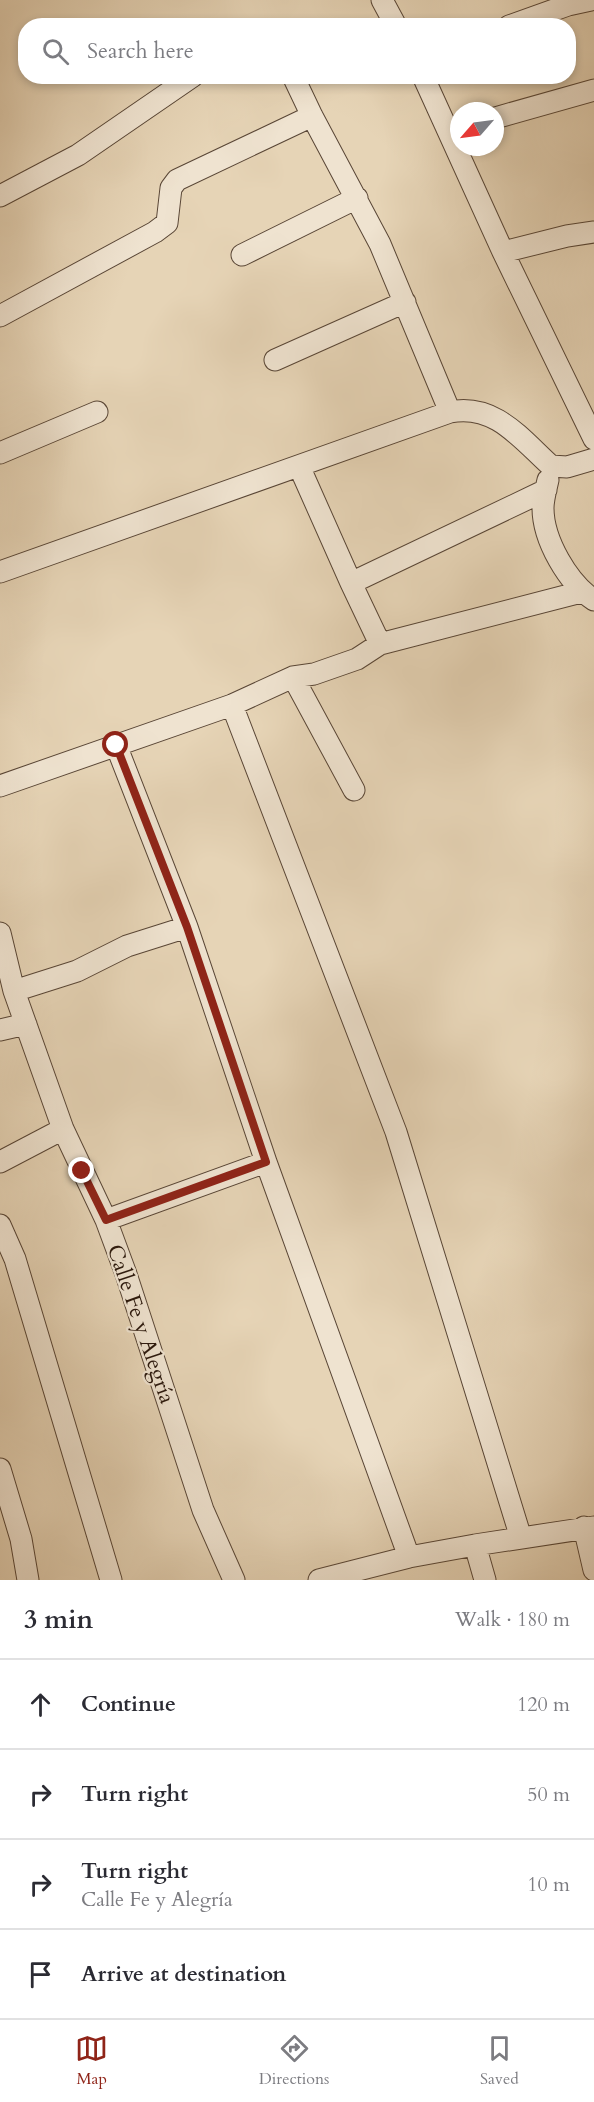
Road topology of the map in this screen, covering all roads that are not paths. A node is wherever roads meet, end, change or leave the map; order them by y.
1 (382, 0) edge
2 (591, 0) edge
3 (392, 18) edge
4 (531, 18) edge
5 (181, 84) edge
6 (297, 84) edge
7 (428, 84) edge
8 (594, 90) edge
9 (504, 115) edge
10 (312, 116) junction
11 (450, 124) edge
12 (464, 156) edge
13 (0, 196) edge
14 (357, 198) junction
15 (594, 232) edge
16 (503, 252) junction
17 (242, 255) dead end
18 (405, 302) junction
19 (0, 316) edge
20 (275, 360) dead end
21 (97, 412) dead end
22 (450, 412) junction
23 (594, 439) edge
24 (0, 453) edge
25 (594, 459) edge
26 (300, 466) junction
27 (550, 466) junction
28 (546, 490) junction
29 (0, 572) edge
30 (351, 584) junction
31 (587, 596) edge
32 (380, 644) junction
33 (292, 677) junction
34 (232, 705) junction
35 (116, 745) junction
36 (0, 786) edge
37 (354, 790) dead end
38 (187, 927) junction
39 (0, 933) edge
40 (14, 991) junction
41 (26, 1024) junction
42 (0, 1030) edge
43 (63, 1129) junction
44 (0, 1162) edge
45 (266, 1162) junction
46 (106, 1220) junction
47 (0, 1225) edge
48 (0, 1469) edge
49 (589, 1527) edge
50 (521, 1538) junction
51 (475, 1545) junction
52 (409, 1557) junction
53 (594, 1570) edge
54 (364, 1575) edge
55 (28, 1580) edge
56 (111, 1580) edge
57 (234, 1580) edge
58 (319, 1580) edge
59 (485, 1580) edge

1 - 3 street
2 - 4 street
5 - 13 street
6 - 10 street
7 - 11 street
8 - 9 street
10 - 14 street
10 - 19 street
12 - 16 street
14 - 17 street
14 - 18 street
15 - 16 street
16 - 23 street
18 - 20 street
18 - 22 street
21 - 24 street
22 - 26 street
22 - 27 street
25 - 27 street
26 - 29 street
26 - 30 street
27 - 28 street
28 - 30 street
28 - 31 street
30 - 32 street
31 - 32 street
32 - 33 street
33 - 34 street
33 - 37 street
34 - 35 street
34 - 50 street
35 - 36 street
35 - 38 street
38 - 40 street
38 - 45 street
39 - 40 street, Calle Fe y Alegría
40 - 41 street, Calle Fe y Alegría
41 - 42 street
41 - 43 street, Calle Fe y Alegría
43 - 44 street
43 - 46 street, Calle Fe y Alegría
45 - 46 street
45 - 52 street
46 - 57 street, Calle Fe y Alegría
47 - 56 street
48 - 55 street
49 - 50 street
49 - 53 street
50 - 51 street
51 - 52 street
51 - 59 street
52 - 54 street
54 - 58 street

